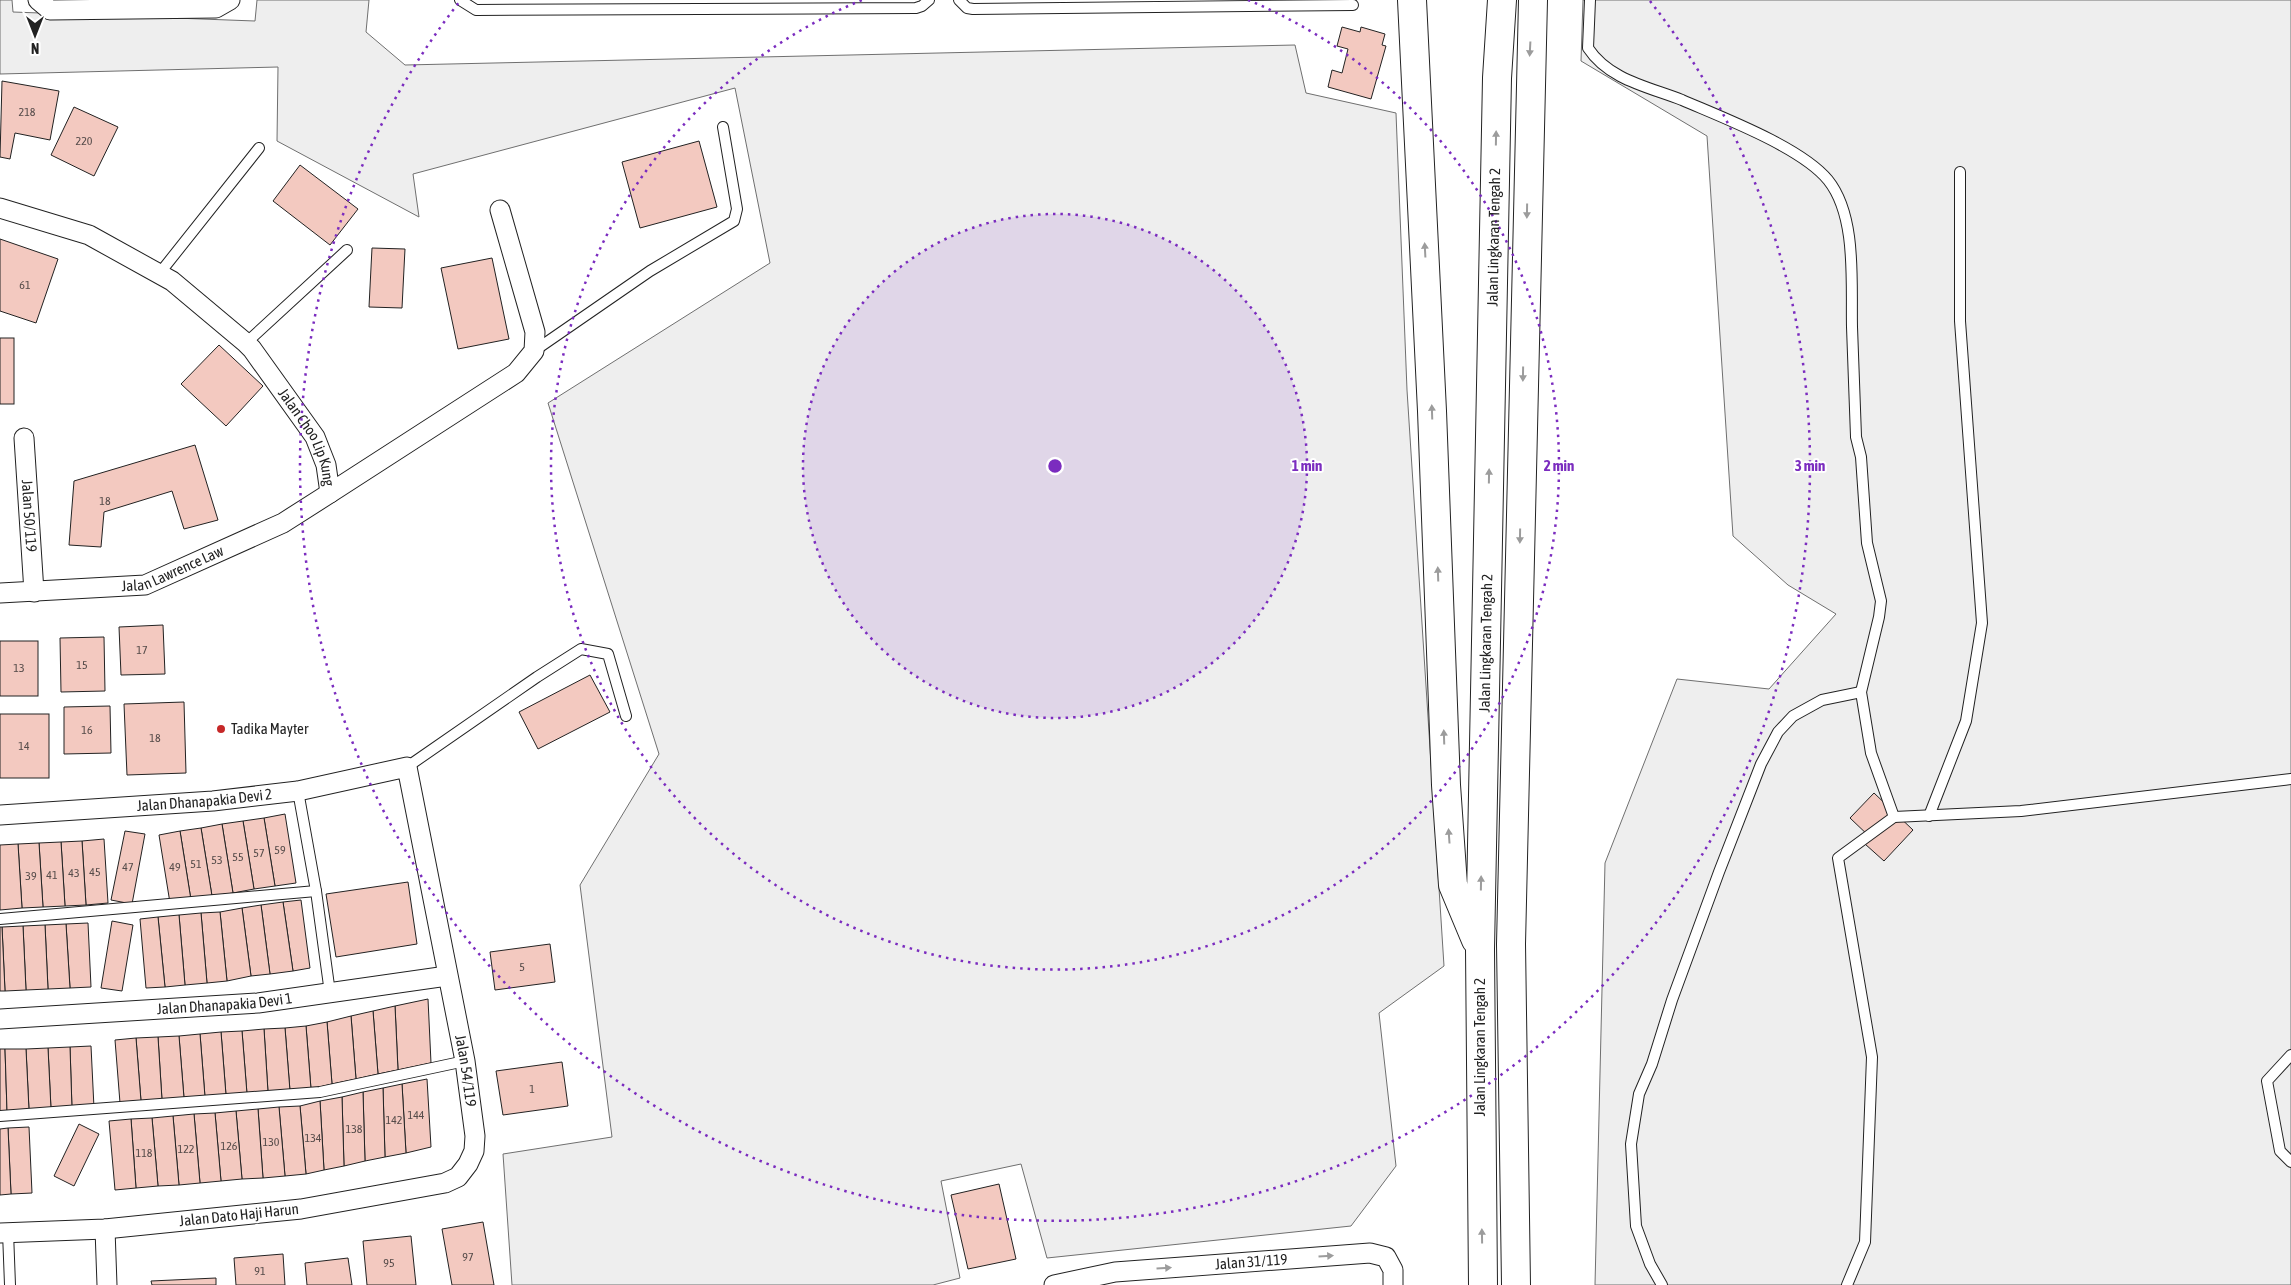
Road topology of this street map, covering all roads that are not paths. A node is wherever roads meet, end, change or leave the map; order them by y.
1 (38, 0) edge
2 (230, 0) edge
3 (460, 0) edge
4 (929, 0) edge
5 (959, 0) edge
6 (1412, 0) edge
7 (1502, 0) edge
8 (1533, 0) edge
9 (1590, 0) edge
10 (133, 4) edge
11 (1353, 5) dead end
12 (723, 127) dead end
13 (260, 148) dead end
14 (1960, 172) dead end
15 (0, 208) edge
16 (500, 210) dead end
17 (347, 250) dead end
18 (159, 274) junction
19 (246, 344) junction
20 (534, 352) junction
21 (24, 438) dead end
22 (330, 493) junction
23 (34, 592) junction
24 (0, 593) edge
25 (1861, 692) junction
26 (626, 716) dead end
27 (407, 767) junction
28 (2291, 779) edge
29 (298, 791) junction
30 (0, 815) edge
31 (1929, 816) junction
32 (1894, 818) junction
33 (316, 890) junction
34 (0, 919) edge
35 (1480, 949) junction
36 (447, 976) junction
37 (330, 993) junction
38 (0, 1019) edge
39 (2291, 1054) edge
40 (465, 1061) junction
41 (0, 1116) edge
42 (2291, 1162) edge
43 (468, 1164) joint
44 (105, 1229) junction
45 (4, 1232) edge
46 (1115, 1278) edge
47 (10, 1285) edge
48 (107, 1285) edge
49 (1054, 1285) edge
50 (1393, 1285) edge
51 (1483, 1285) edge
52 (1516, 1285) edge
53 (1662, 1285) edge
54 (1846, 1285) edge

1 - 10 street
2 - 10 street
3 - 4 lane
5 - 11 lane
35 -> 6 highway
35 -> 7 highway, Jalan Lingkaran Tengah 2
8 -> 52 highway, Jalan Lingkaran Tengah 2
9 - 25 lane
12 - 20 lane
13 - 18 lane
14 - 31 lane
15 - 18 street, Jalan Choo Lip Kung
16 - 20 street
17 - 19 lane
18 - 19 street, Jalan Choo Lip Kung
19 - 22 street, Jalan Choo Lip Kung
20 - 22 street, Jalan Choo Lip Kung
21 - 23 street, Jalan 50/119
22 - 23 street, Jalan Lawrence Law
23 - 24 street, Jalan Lawrence Law
25 - 32 lane
25 - 53 lane
26 - 27 lane
27 - 29 street, Jalan Dhanapakia Devi 2
27 - 36 street, Jalan 54/119
28 - 31 lane
29 - 30 street, Jalan Dhanapakia Devi 2
29 - 33 lane
31 - 32 lane
32 - 54 lane
33 - 34 lane
33 - 37 lane
51 -> 35 highway, Jalan Lingkaran Tengah 2
36 - 37 street, Jalan Dhanapakia Devi 1
36 - 40 street, Jalan 54/119
37 - 38 street, Jalan Dhanapakia Devi 1
39 - 42 lane
40 - 41 lane
40 - 43 street, Jalan 54/119
43 - 44 street, Jalan Dato Haji Harun
44 - 45 street, Jalan Dato Haji Harun
44 - 48 street
45 - 47 lane
46 - 49 street, Jalan 31/119
46 -> 50 street, Jalan 31/119

